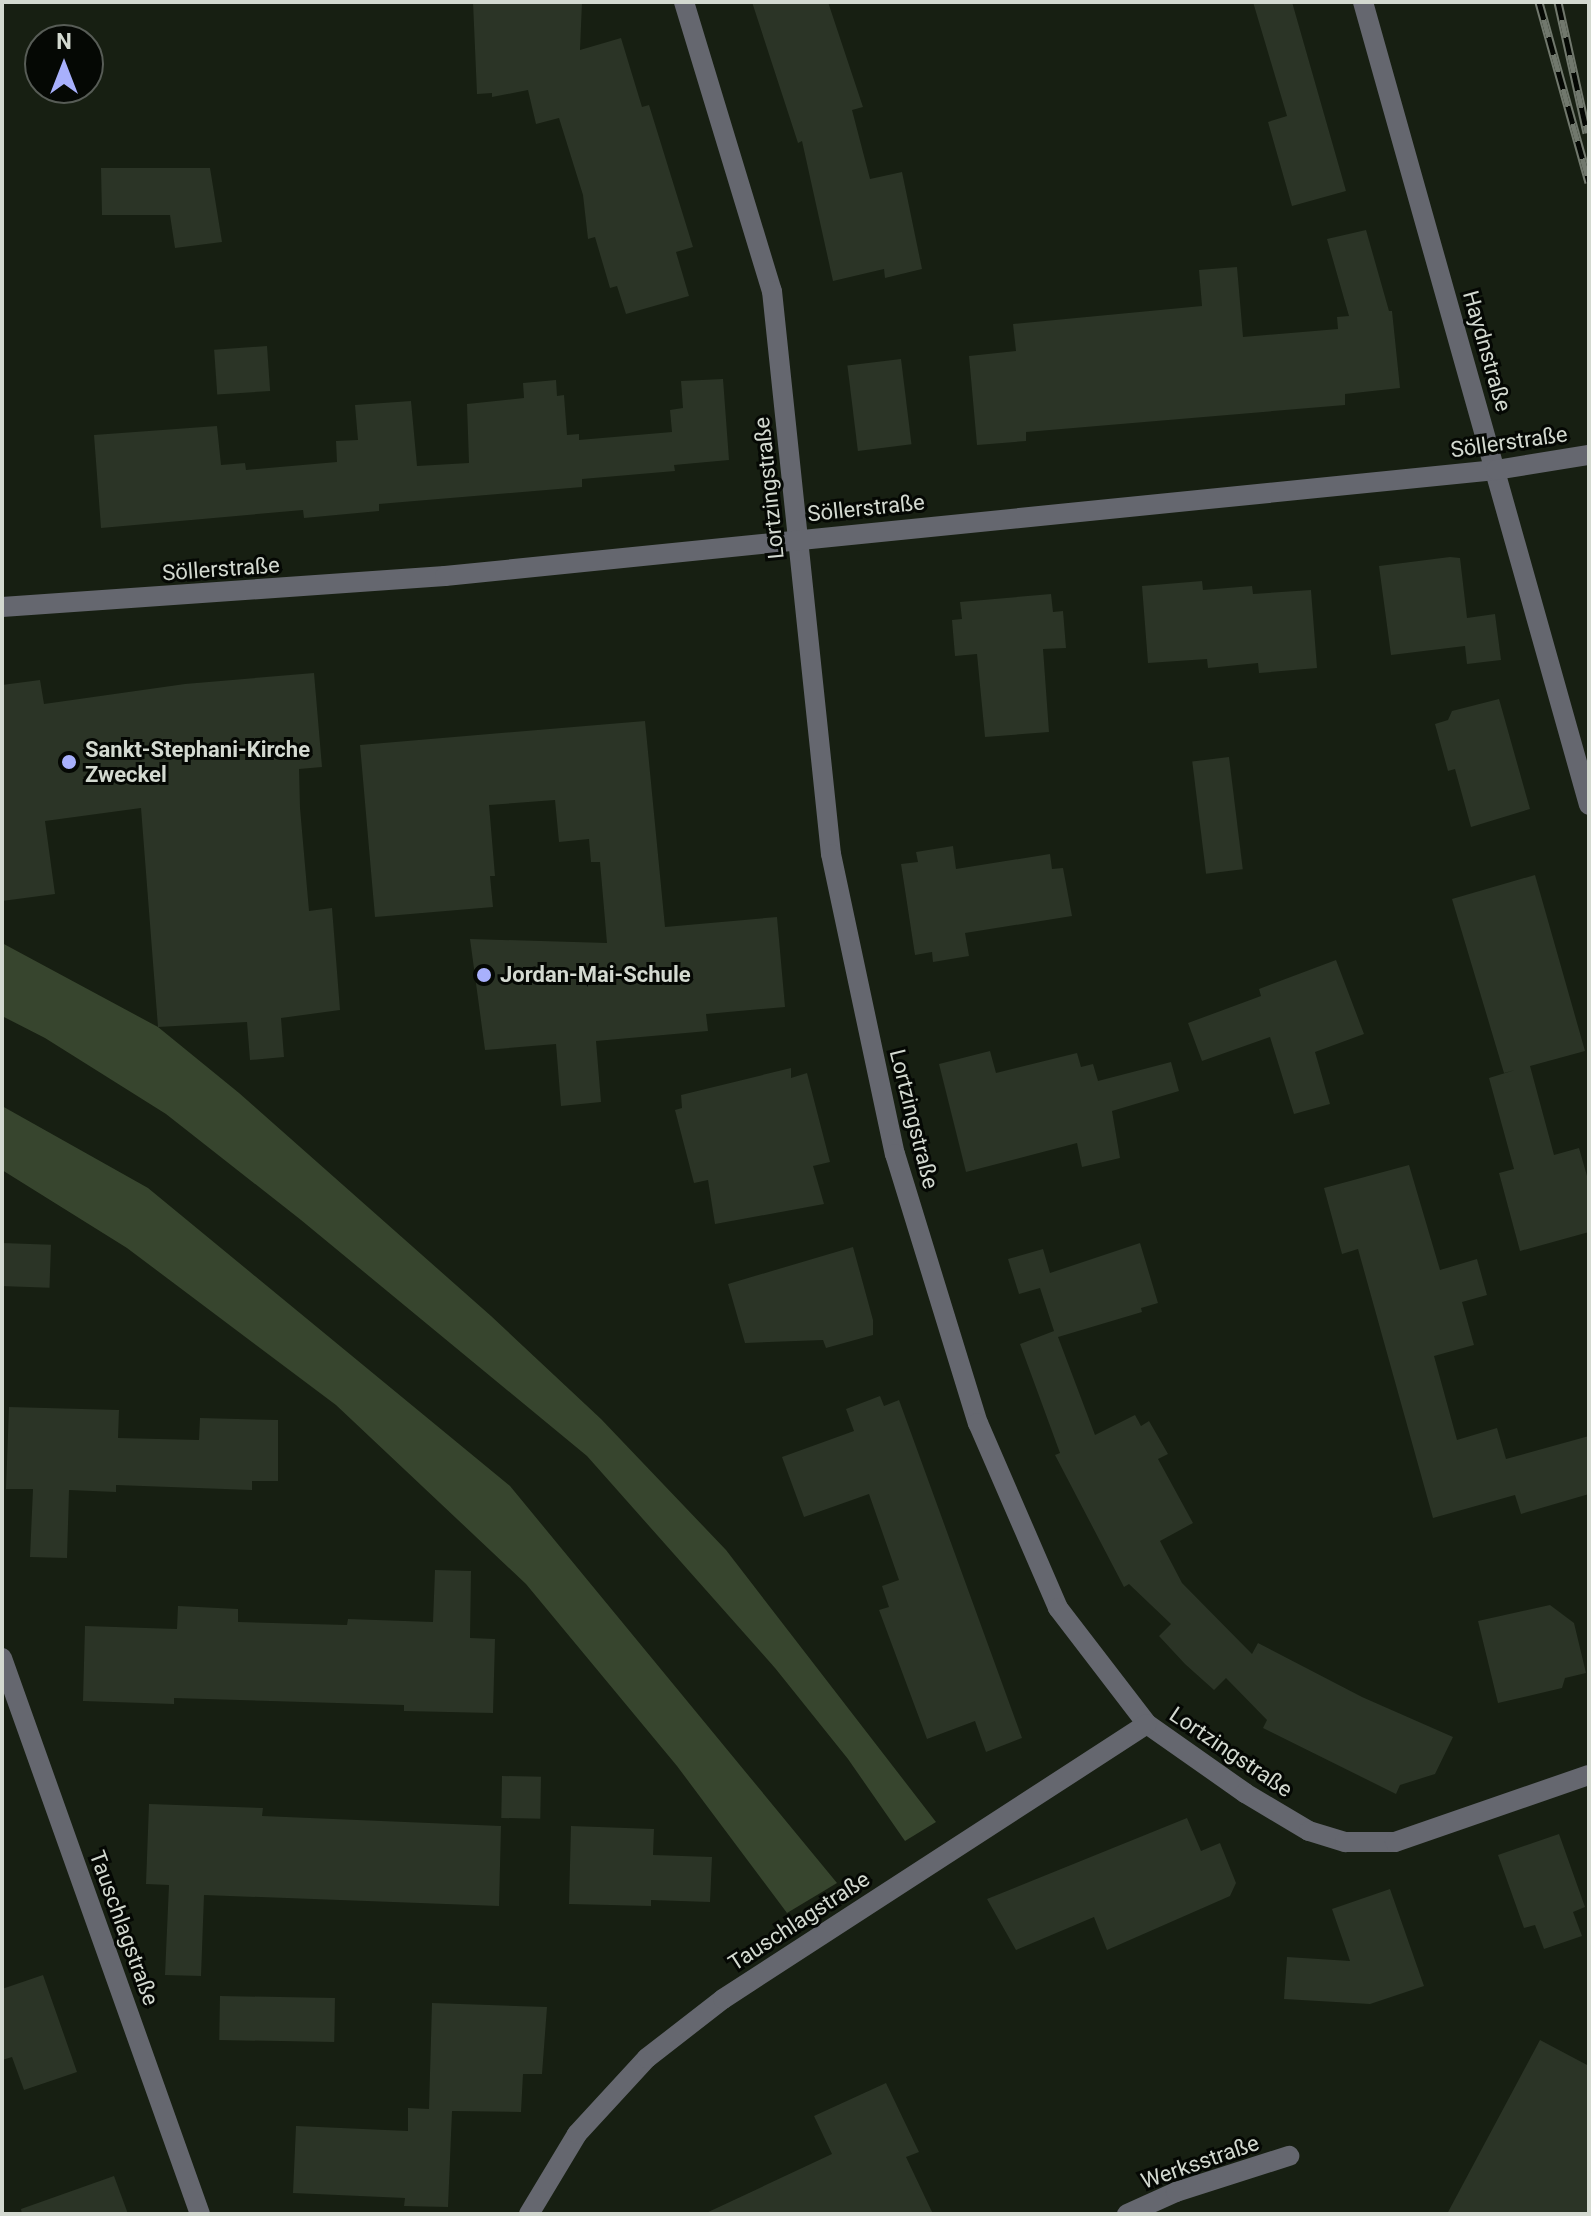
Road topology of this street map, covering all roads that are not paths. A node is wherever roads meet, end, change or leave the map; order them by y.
1 (684, 2) edge
2 (1363, 2) edge
3 (1589, 455) edge
4 (1496, 470) junction
5 (799, 538) junction
6 (2, 607) edge
7 (1589, 805) edge
8 (2, 1658) edge
9 (1147, 1724) junction
10 (1589, 1775) edge
11 (1289, 2156) dead end
12 (1176, 2192) junction
13 (200, 2214) edge
14 (529, 2214) edge
15 (1127, 2214) edge
16 (1180, 2214) edge

1 - 5 street, Lortzingstraße
2 - 4 street, Haydnstraße
3 - 4 street, Söllerstraße
4 - 5 street, Söllerstraße
4 - 7 street, Haydnstraße
5 - 6 street, Söllerstraße
5 - 9 street, Lortzingstraße
8 - 13 street, Tauschlagstraße
9 - 10 street, Lortzingstraße
9 - 14 street, Tauschlagstraße
11 - 12 street, Werksstraße
12 - 15 street, Werksstraße
12 - 16 street

